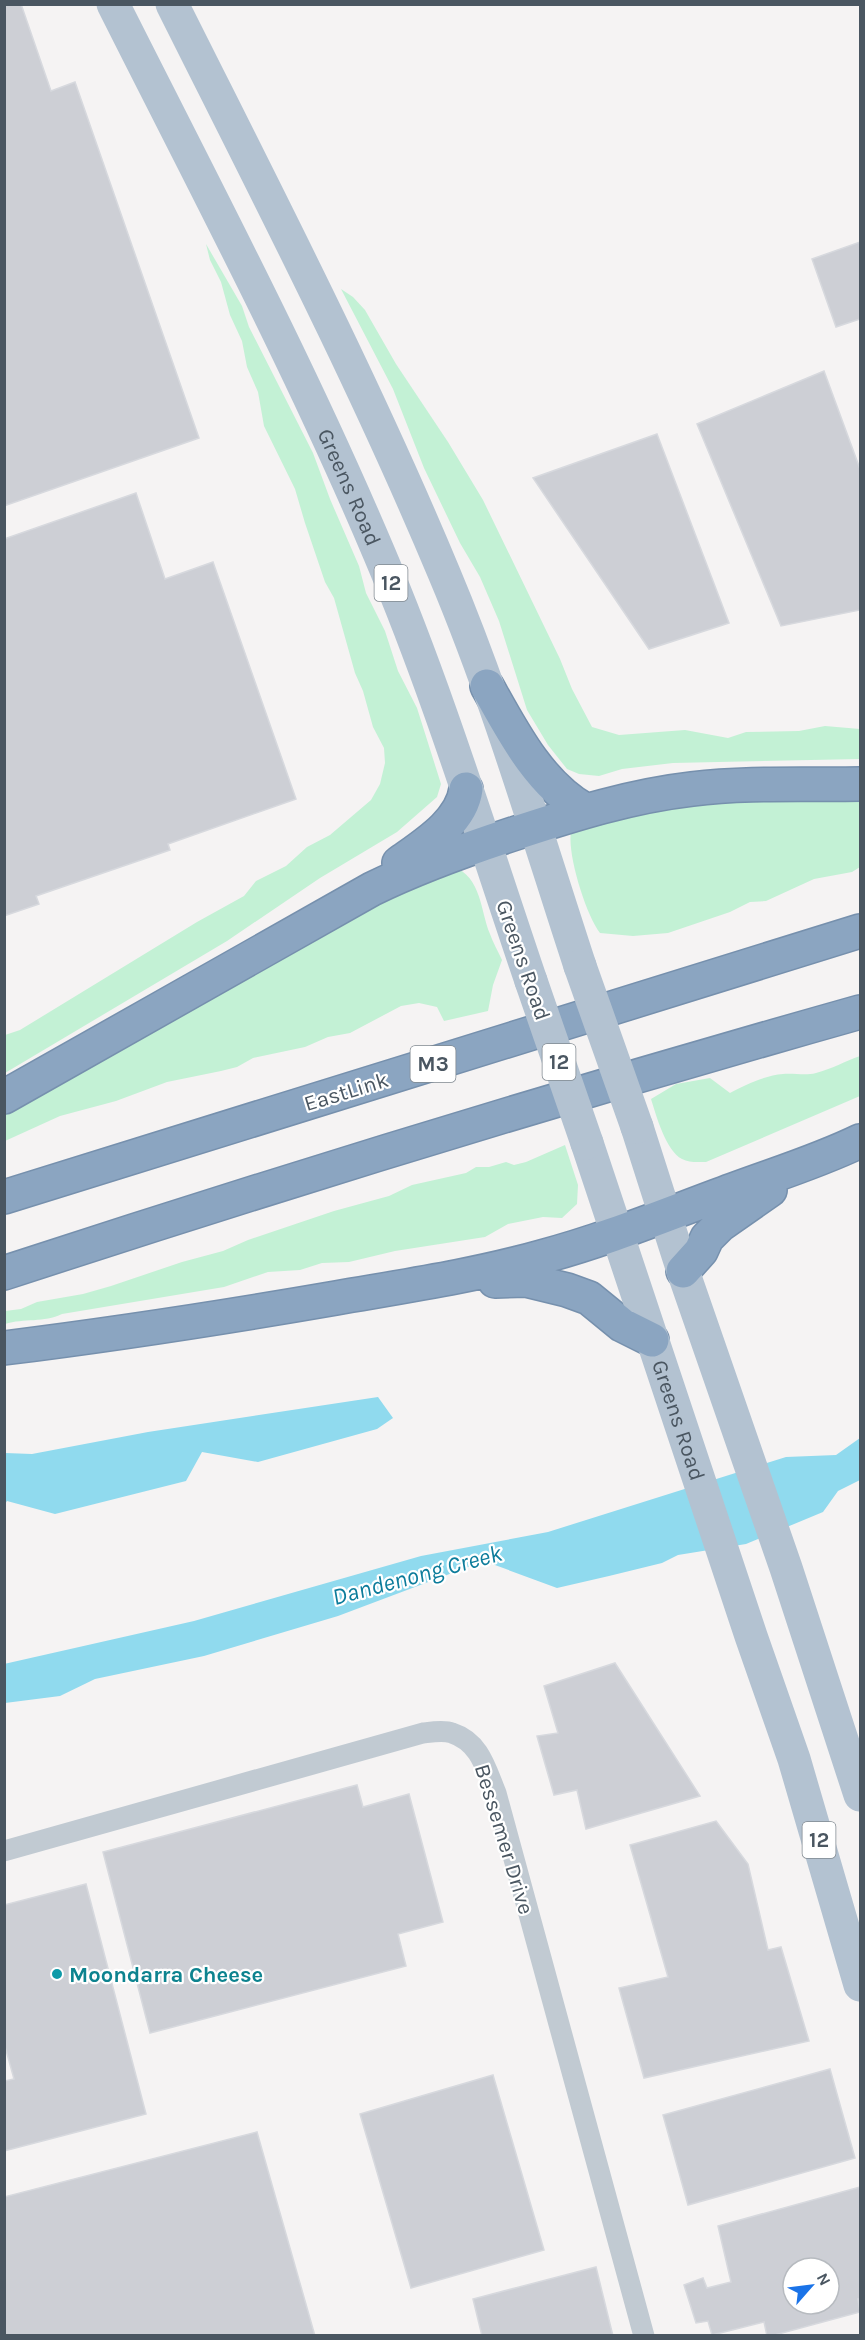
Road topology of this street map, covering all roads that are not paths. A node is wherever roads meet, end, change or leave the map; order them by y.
1 (113, 4) edge
2 (172, 4) edge
3 (487, 686) junction
4 (861, 784) edge
5 (466, 789) junction
6 (585, 810) junction
7 (534, 827) junction
8 (485, 843) junction
9 (334, 909) junction
10 (861, 931) edge
11 (861, 1012) edge
12 (4, 1097) edge
13 (861, 1142) edge
14 (829, 1156) junction
15 (4, 1197) edge
16 (666, 1215) junction
17 (617, 1233) junction
18 (683, 1271) junction
19 (4, 1273) edge
20 (448, 1279) junction
21 (652, 1340) junction
22 (4, 1348) edge
23 (861, 1795) edge
24 (4, 1851) edge
25 (861, 1985) edge
26 (644, 2336) edge

1 - 5 main road, Greens Road / 12
2 - 3 main road, 12
3 - 6 highway
3 - 7 main road, 12
4 - 6 highway
5 - 8 main road, Greens Road / 12
5 - 9 highway
6 - 7 highway
7 - 8 highway
7 - 16 main road, 12, bridge
8 - 9 highway
8 - 17 main road, Greens Road / 12, bridge
9 - 12 highway
10 - 15 highway, EastLink / M3
11 - 19 highway
13 - 14 highway
14 - 16 highway
14 - 18 highway
16 - 17 highway
16 - 18 main road, 12
17 - 20 highway
17 - 21 main road, Greens Road / 12
18 - 23 main road, 12
20 - 21 highway
20 - 22 highway
21 - 25 main road, Greens Road / 12
24 - 26 street, Bessemer Drive

